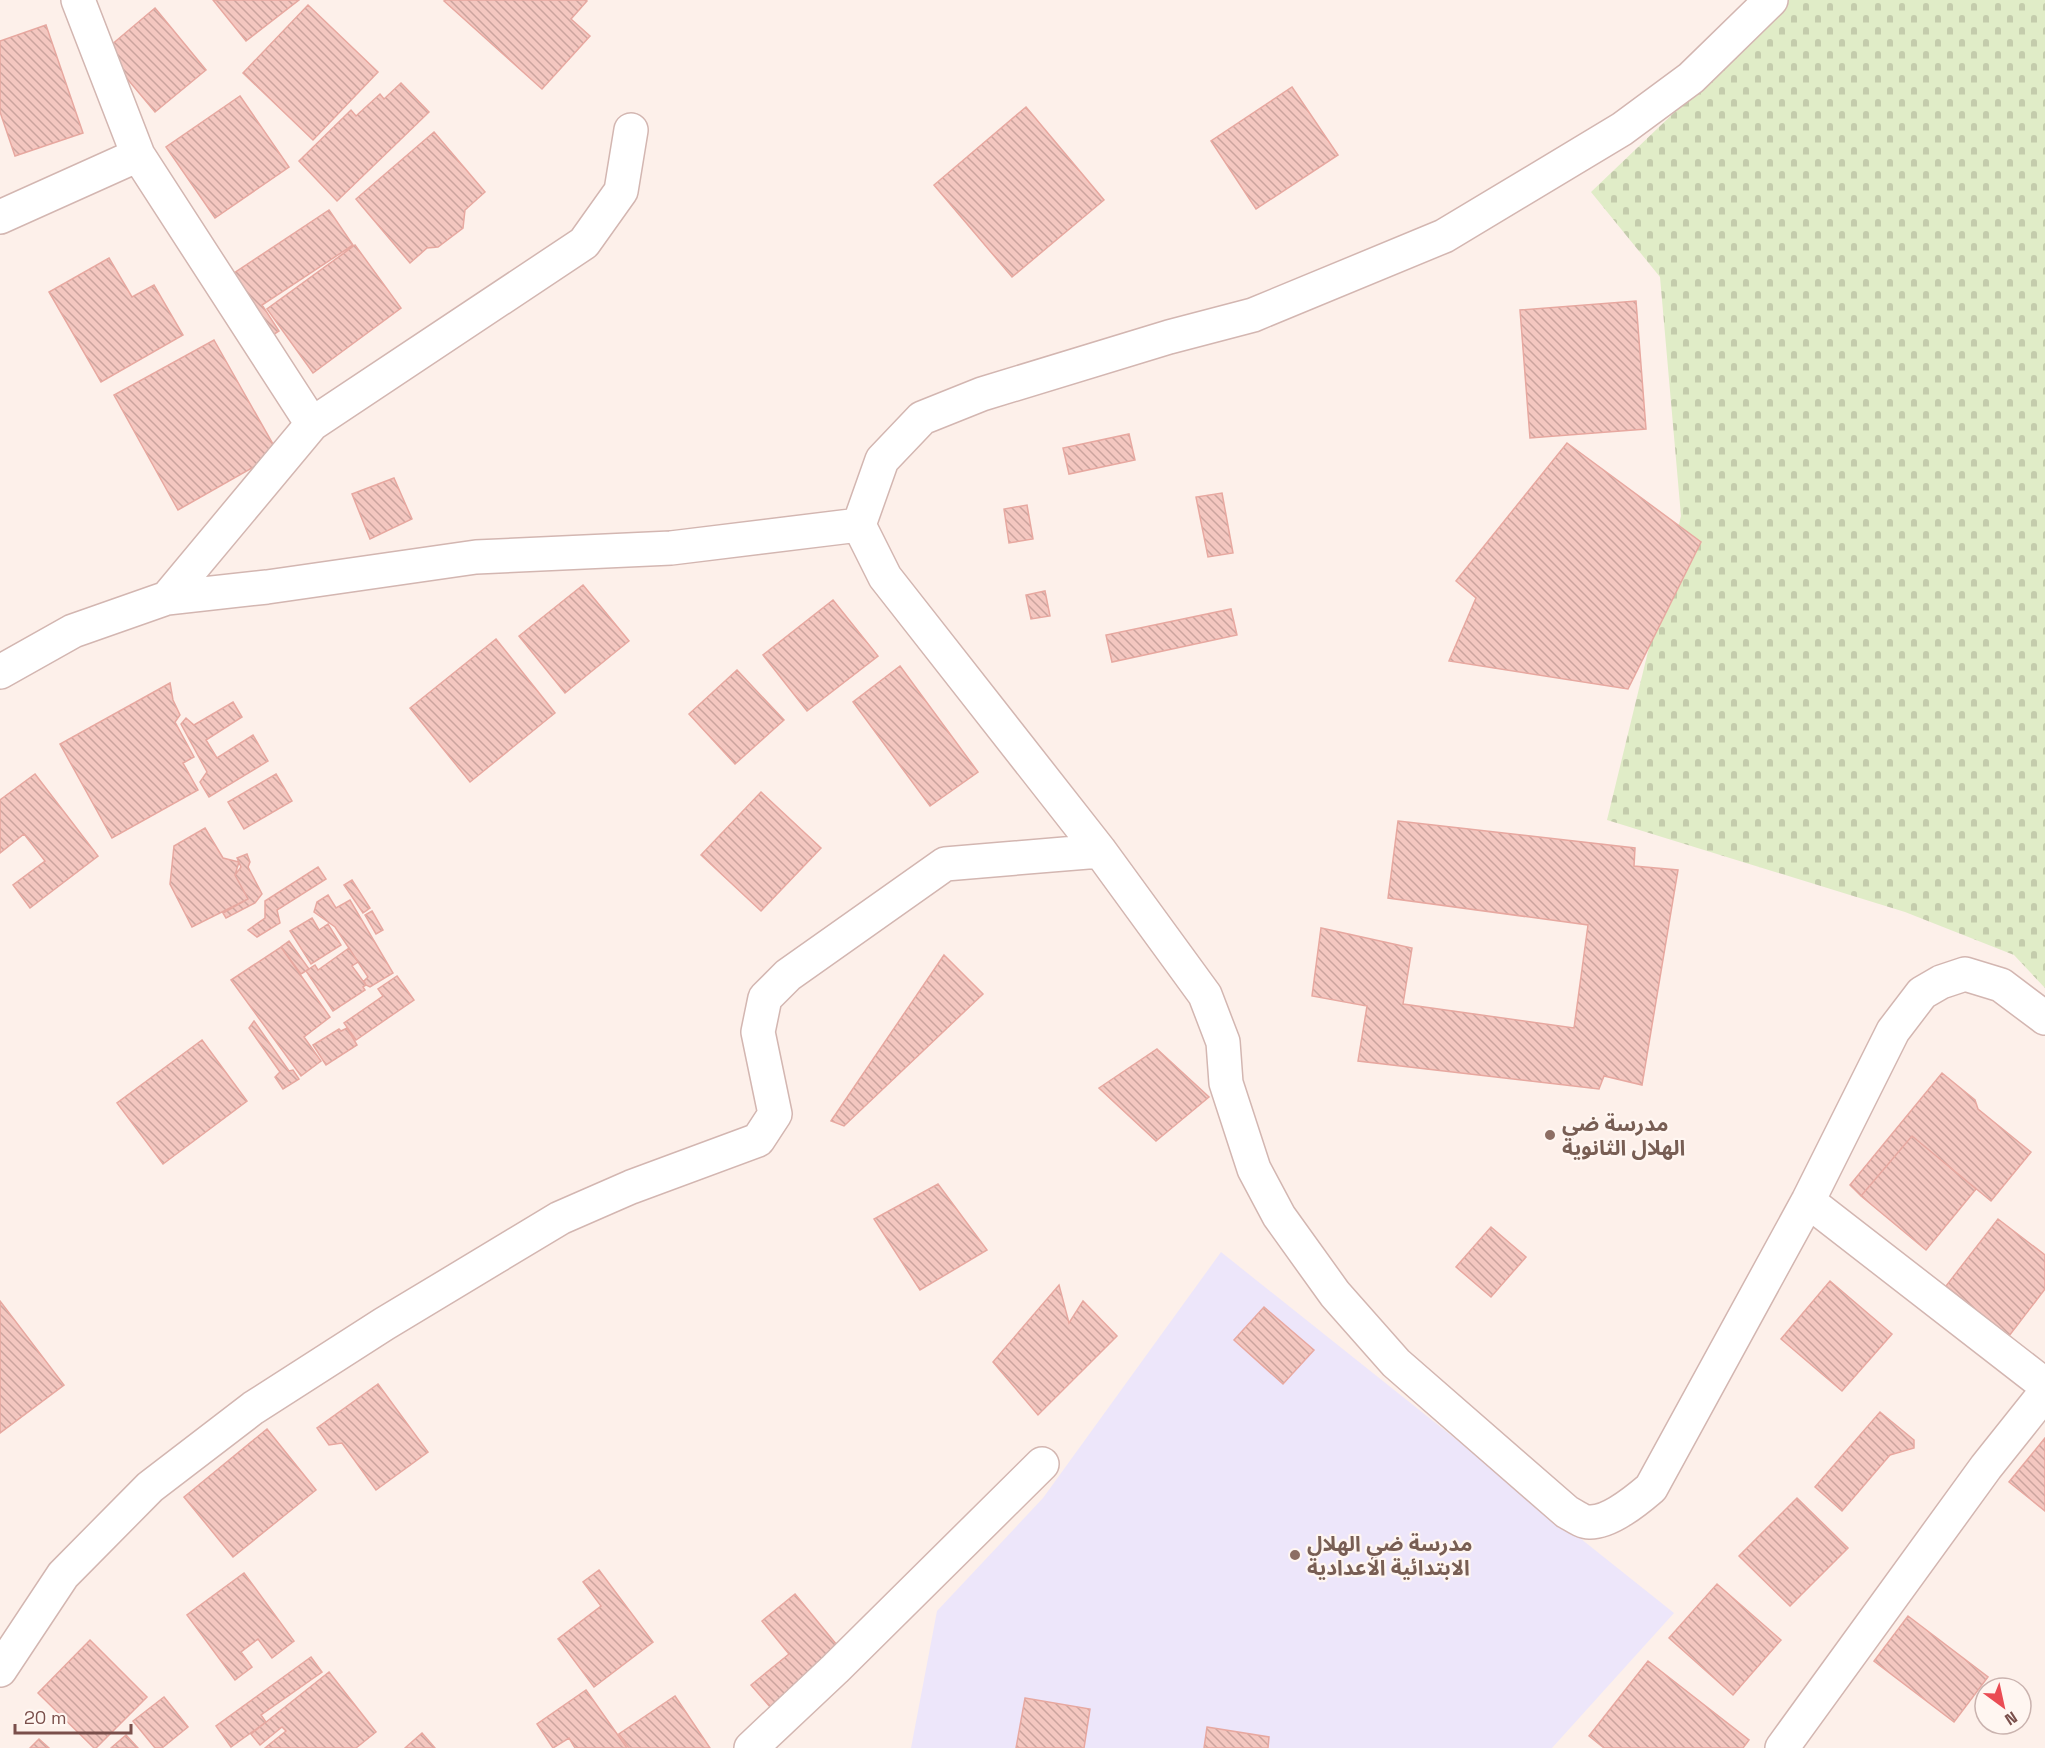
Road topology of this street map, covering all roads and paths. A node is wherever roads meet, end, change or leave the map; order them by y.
1 (78, 0) edge
2 (1771, 0) edge
3 (631, 130) dead end
4 (138, 155) junction
5 (0, 217) edge
6 (312, 424) junction
7 (859, 525) junction
8 (167, 598) junction
9 (0, 672) edge
10 (1100, 851) junction
11 (2045, 1018) edge
12 (1808, 1201) junction
13 (2045, 1385) edge
14 (2045, 1392) edge
15 (1042, 1464) dead end
16 (0, 1670) edge
17 (751, 1748) edge
18 (1782, 1748) edge

1 - 4 street
2 - 7 street
3 - 6 street
4 - 5 street
4 - 6 street
6 - 8 street
7 - 8 street
7 - 10 street
8 - 9 street
10 - 12 street
10 - 16 street
11 - 12 street
12 - 13 street
14 - 18 street
15 - 17 street

